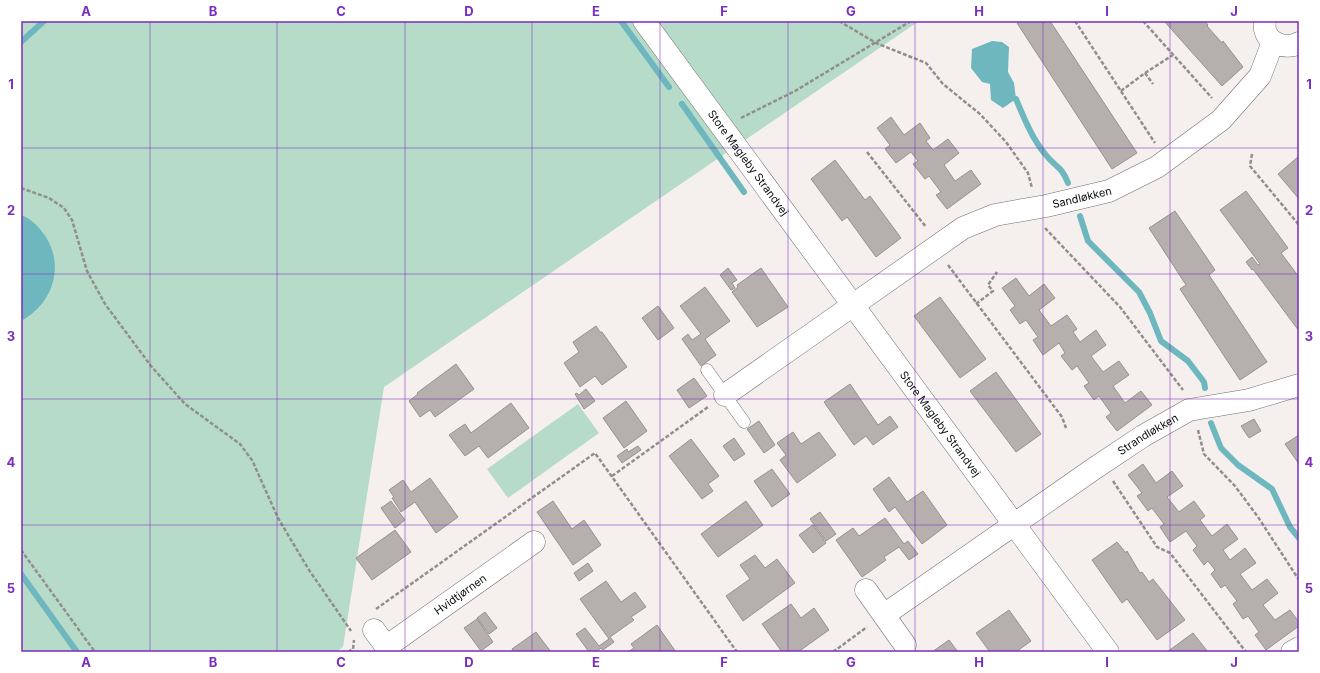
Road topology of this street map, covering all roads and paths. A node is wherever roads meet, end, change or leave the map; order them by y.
1 (644, 21) edge
2 (839, 21) edge
3 (911, 21) edge
4 (1075, 21) edge
5 (1143, 21) edge
6 (1266, 21) edge
7 (1273, 42) junction
8 (1299, 42) edge
9 (876, 43) junction
10 (1173, 55) junction
11 (1145, 73) junction
12 (1153, 84) dead end
13 (1121, 92) junction
14 (1221, 120) junction
15 (722, 126) junction
16 (867, 152) dead end
17 (1252, 154) dead end
18 (1167, 159) junction
19 (21, 188) edge
20 (1037, 208) junction
21 (1299, 225) edge
22 (938, 246) junction
23 (997, 272) dead end
24 (854, 304) junction
25 (976, 304) junction
26 (707, 370) dead end
27 (1299, 386) edge
28 (725, 395) junction
29 (1189, 410) junction
30 (744, 422) dead end
31 (1066, 428) dead end
32 (1102, 464) junction
33 (612, 476) dead end
34 (1014, 523) junction
35 (534, 542) dead end
36 (21, 550) edge
37 (1299, 580) edge
38 (866, 590) dead end
39 (884, 615) junction
40 (376, 641) edge
41 (905, 645) dead end
42 (1299, 648) edge
43 (95, 652) edge
44 (833, 652) edge
45 (1108, 652) edge
46 (1246, 652) edge
47 (1292, 652) edge

1 - 15 street, Store Magleby Strandvej
2 - 9 path
3 - 9 path
4 - 13 path
5 - 10 path
6 - 7 street
7 - 8 street
7 - 14 street, Sandløkken
9 - 15 path
9 - 20 path
10 - 11 path
10 - 14 path
11 - 12 path
11 - 13 path
13 - 18 path
14 - 18 street, Sandløkken
15 - 24 street, Store Magleby Strandvej
16 - 22 path
17 - 21 path
18 - 20 street, Sandløkken
19 - 40 path
20 - 22 street, Sandløkken
20 - 29 path
22 - 24 street, Sandløkken
22 - 25 path
23 - 25 path
24 - 28 street
24 - 34 street, Store Magleby Strandvej
25 - 31 path
26 - 28 lane
27 - 29 street, Strandløkken
28 - 30 lane
28 - 33 path
29 - 32 street, Strandløkken
29 - 37 path
32 - 34 street, Strandløkken
32 - 46 path
34 - 39 street
34 - 45 street, Store Magleby Strandvej
35 - 40 street, Hvidtjørnen
36 - 43 path
38 - 39 street
39 - 41 street
39 - 44 path
42 - 47 street

